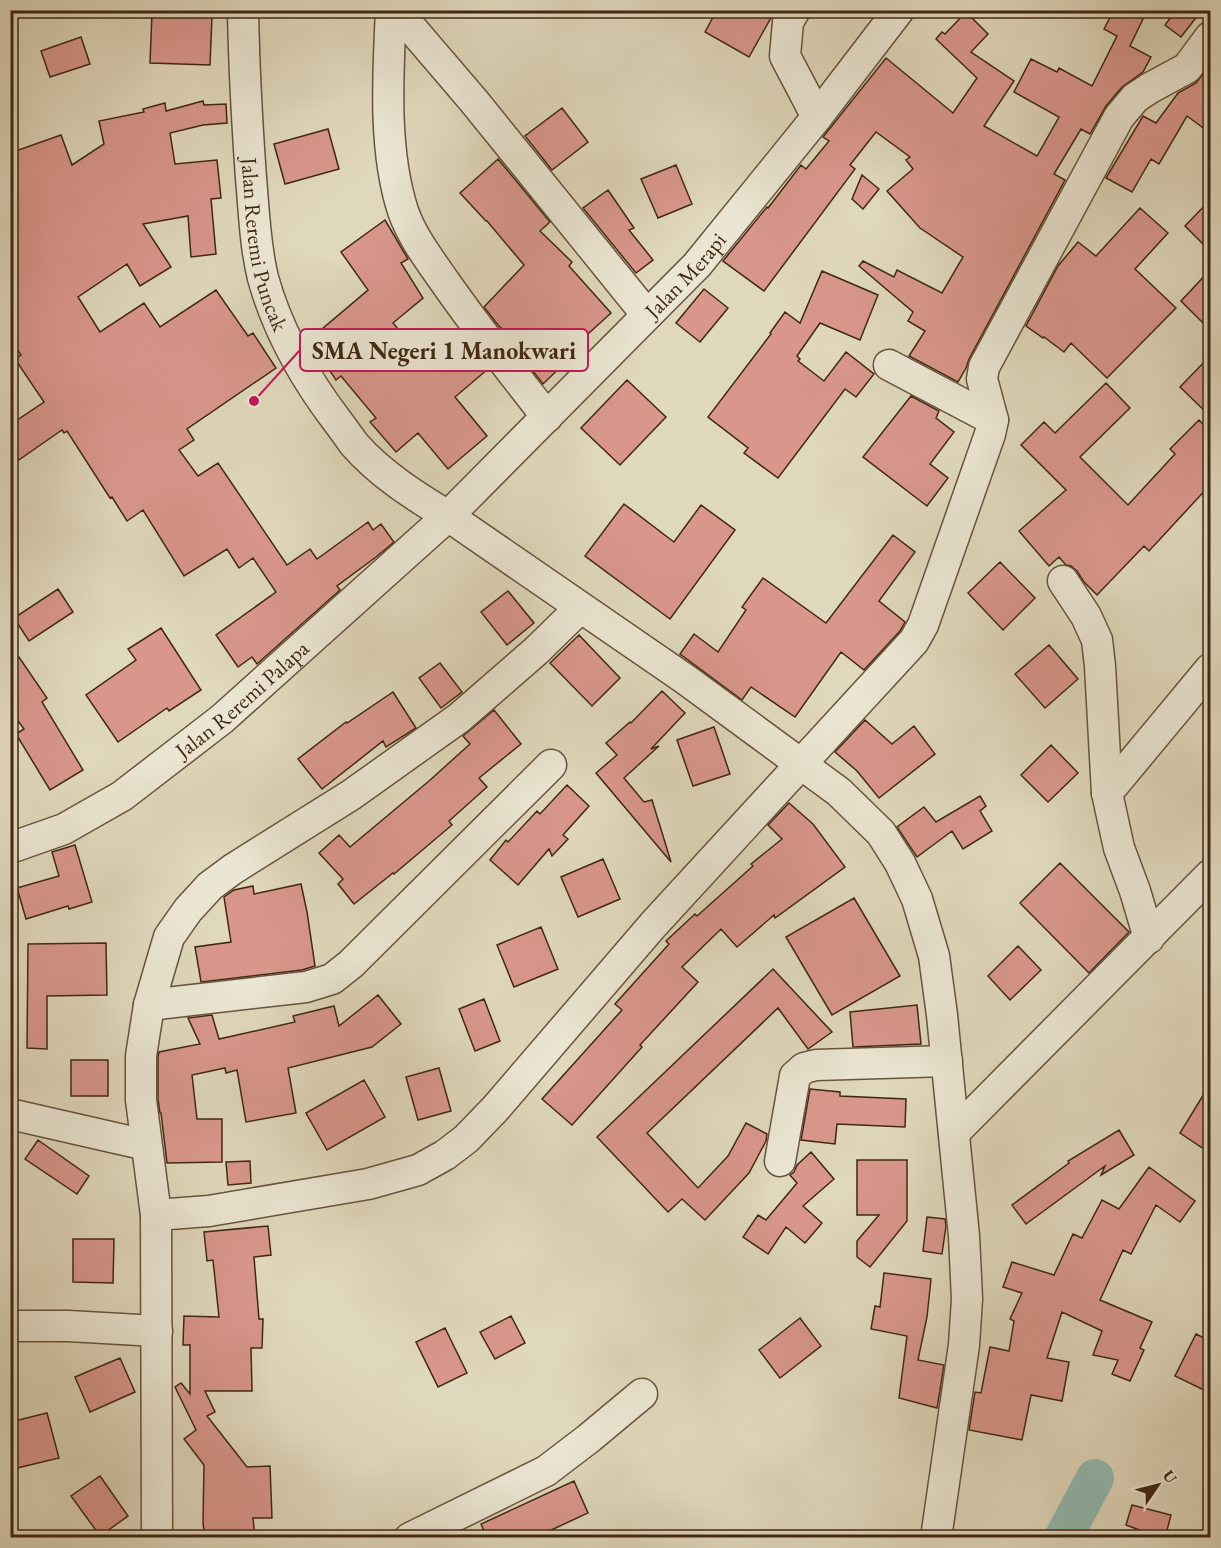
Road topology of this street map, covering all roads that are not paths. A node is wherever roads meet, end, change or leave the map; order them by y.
1 (243, 10) edge
2 (393, 10) edge
3 (795, 10) edge
4 (898, 10) edge
5 (1210, 37) edge
6 (816, 117) junction
7 (648, 315) junction
8 (889, 365) dead end
9 (547, 417) junction
10 (993, 420) junction
11 (448, 516) junction
12 (1063, 581) dead end
13 (580, 608) junction
14 (1210, 669) edge
15 (802, 764) junction
16 (551, 765) dead end
17 (1107, 793) junction
18 (10, 848) edge
19 (1210, 875) edge
20 (1149, 938) junction
21 (149, 1005) junction
22 (947, 1060) junction
23 (10, 1113) edge
24 (954, 1133) junction
25 (146, 1145) junction
26 (780, 1161) dead end
27 (156, 1215) junction
28 (10, 1326) edge
29 (157, 1331) junction
30 (642, 1394) dead end
31 (157, 1538) edge
32 (410, 1538) edge
33 (936, 1538) edge

1 - 11 street, Jalan Reremi Puncak
2 - 7 street
2 - 9 street
3 - 6 street
4 - 6 street, Jalan Merapi
5 - 10 street
6 - 7 street, Jalan Merapi
7 - 9 street, Jalan Merapi
8 - 10 street
9 - 11 street, Jalan Merapi
10 - 15 street
11 - 13 street, Jalan Reremi Puncak
11 - 18 street, Jalan Reremi Palapa
12 - 17 street
13 - 15 street, Jalan Reremi Puncak
13 - 21 street
14 - 17 street
15 - 22 street, Jalan Reremi Puncak
15 - 27 street
16 - 21 street
17 - 20 street
19 - 20 street
20 - 24 street
21 - 25 street
22 - 24 street, Jalan Reremi Puncak
22 - 26 street
23 - 25 street
24 - 33 street, Jalan Reremi Puncak
25 - 27 street
27 - 29 street
28 - 29 street
29 - 31 street
30 - 32 street

